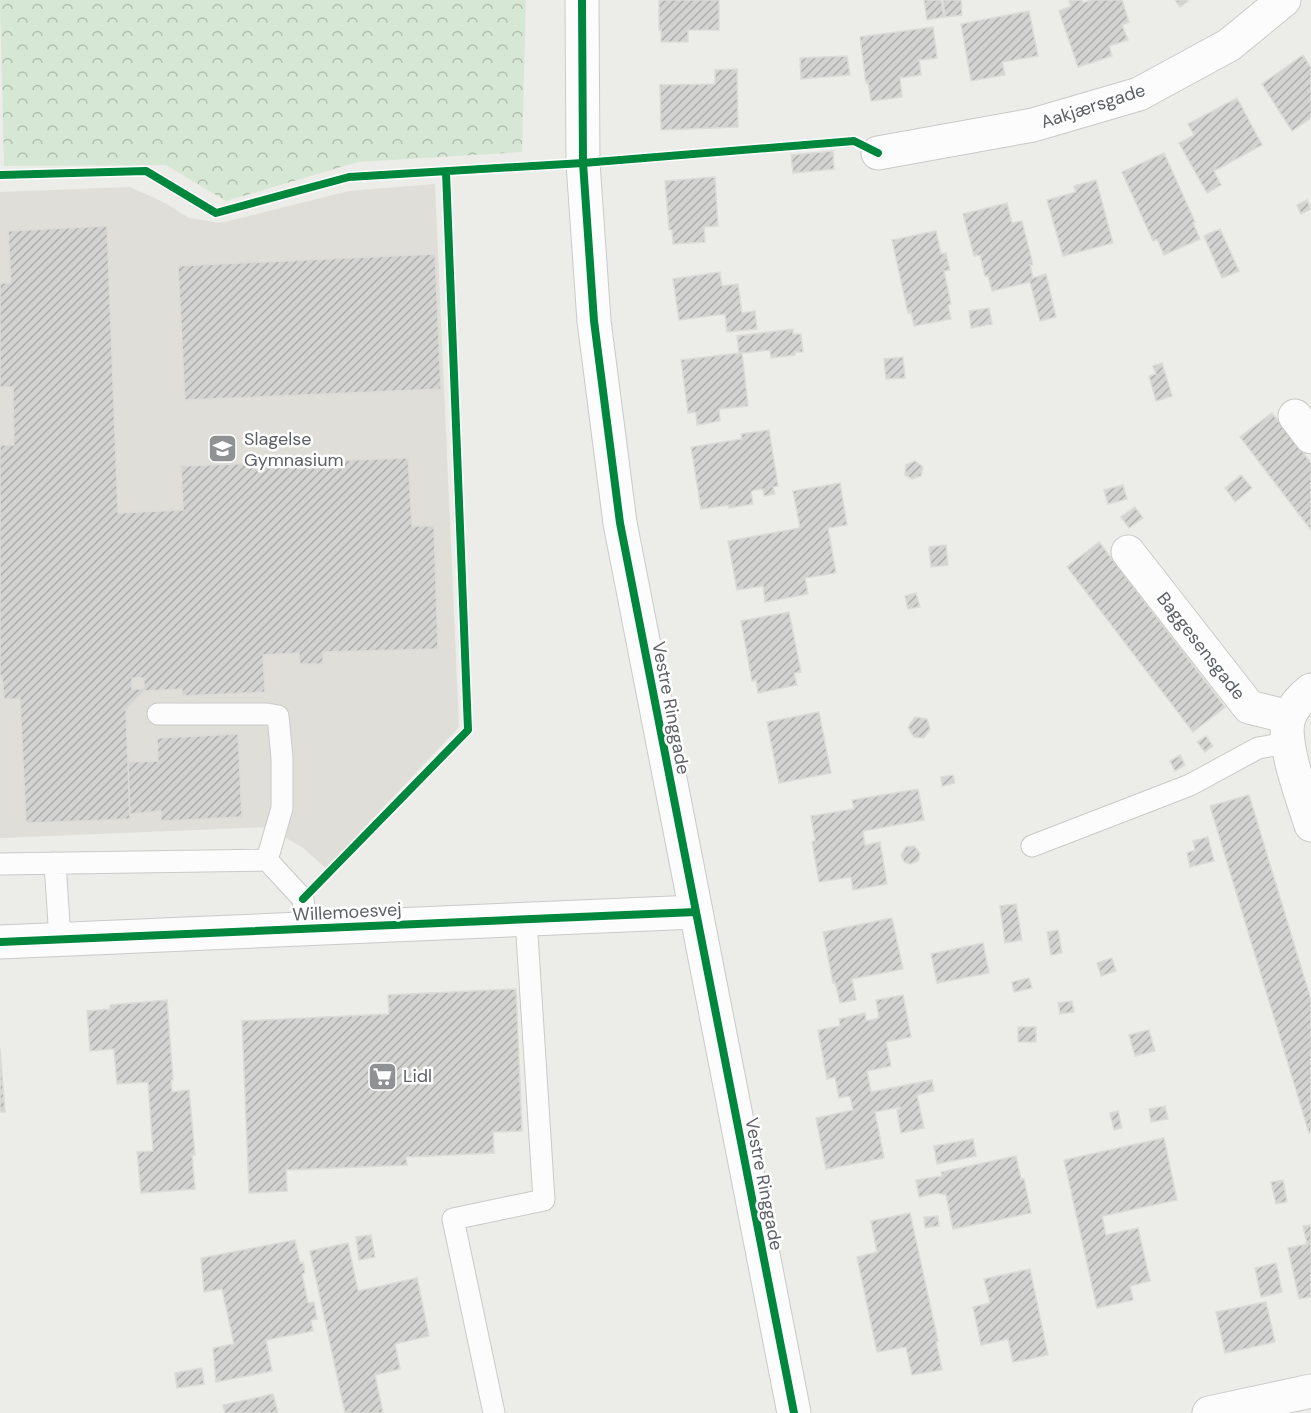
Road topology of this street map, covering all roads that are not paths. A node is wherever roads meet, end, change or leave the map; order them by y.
1 (582, 0) edge
2 (1284, 0) edge
3 (878, 153) dead end
4 (1128, 552) dead end
5 (1311, 690) edge
6 (158, 714) dead end
7 (1288, 730) junction
8 (1311, 825) edge
9 (1032, 846) dead end
10 (267, 860) junction
11 (55, 863) junction
12 (0, 864) edge
13 (696, 912) junction
14 (526, 919) junction
15 (306, 929) junction
16 (60, 939) junction
17 (0, 942) edge
18 (1311, 1391) edge
19 (494, 1413) edge
20 (794, 1413) edge
21 (1209, 1413) edge

1 - 13 street, Vestre Ringgade
2 - 3 street, Aakjærsgade
4 - 7 street, Baggesensgade
5 - 7 street
6 - 10 lane
7 - 8 street
7 - 9 lane
10 - 11 lane
10 - 15 lane
11 - 12 lane
11 - 16 lane
13 - 14 street, Willemoesvej
13 - 20 street, Vestre Ringgade
14 - 15 street, Willemoesvej
14 - 19 lane
15 - 16 street, Willemoesvej
16 - 17 street, Willemoesvej
18 - 21 street

